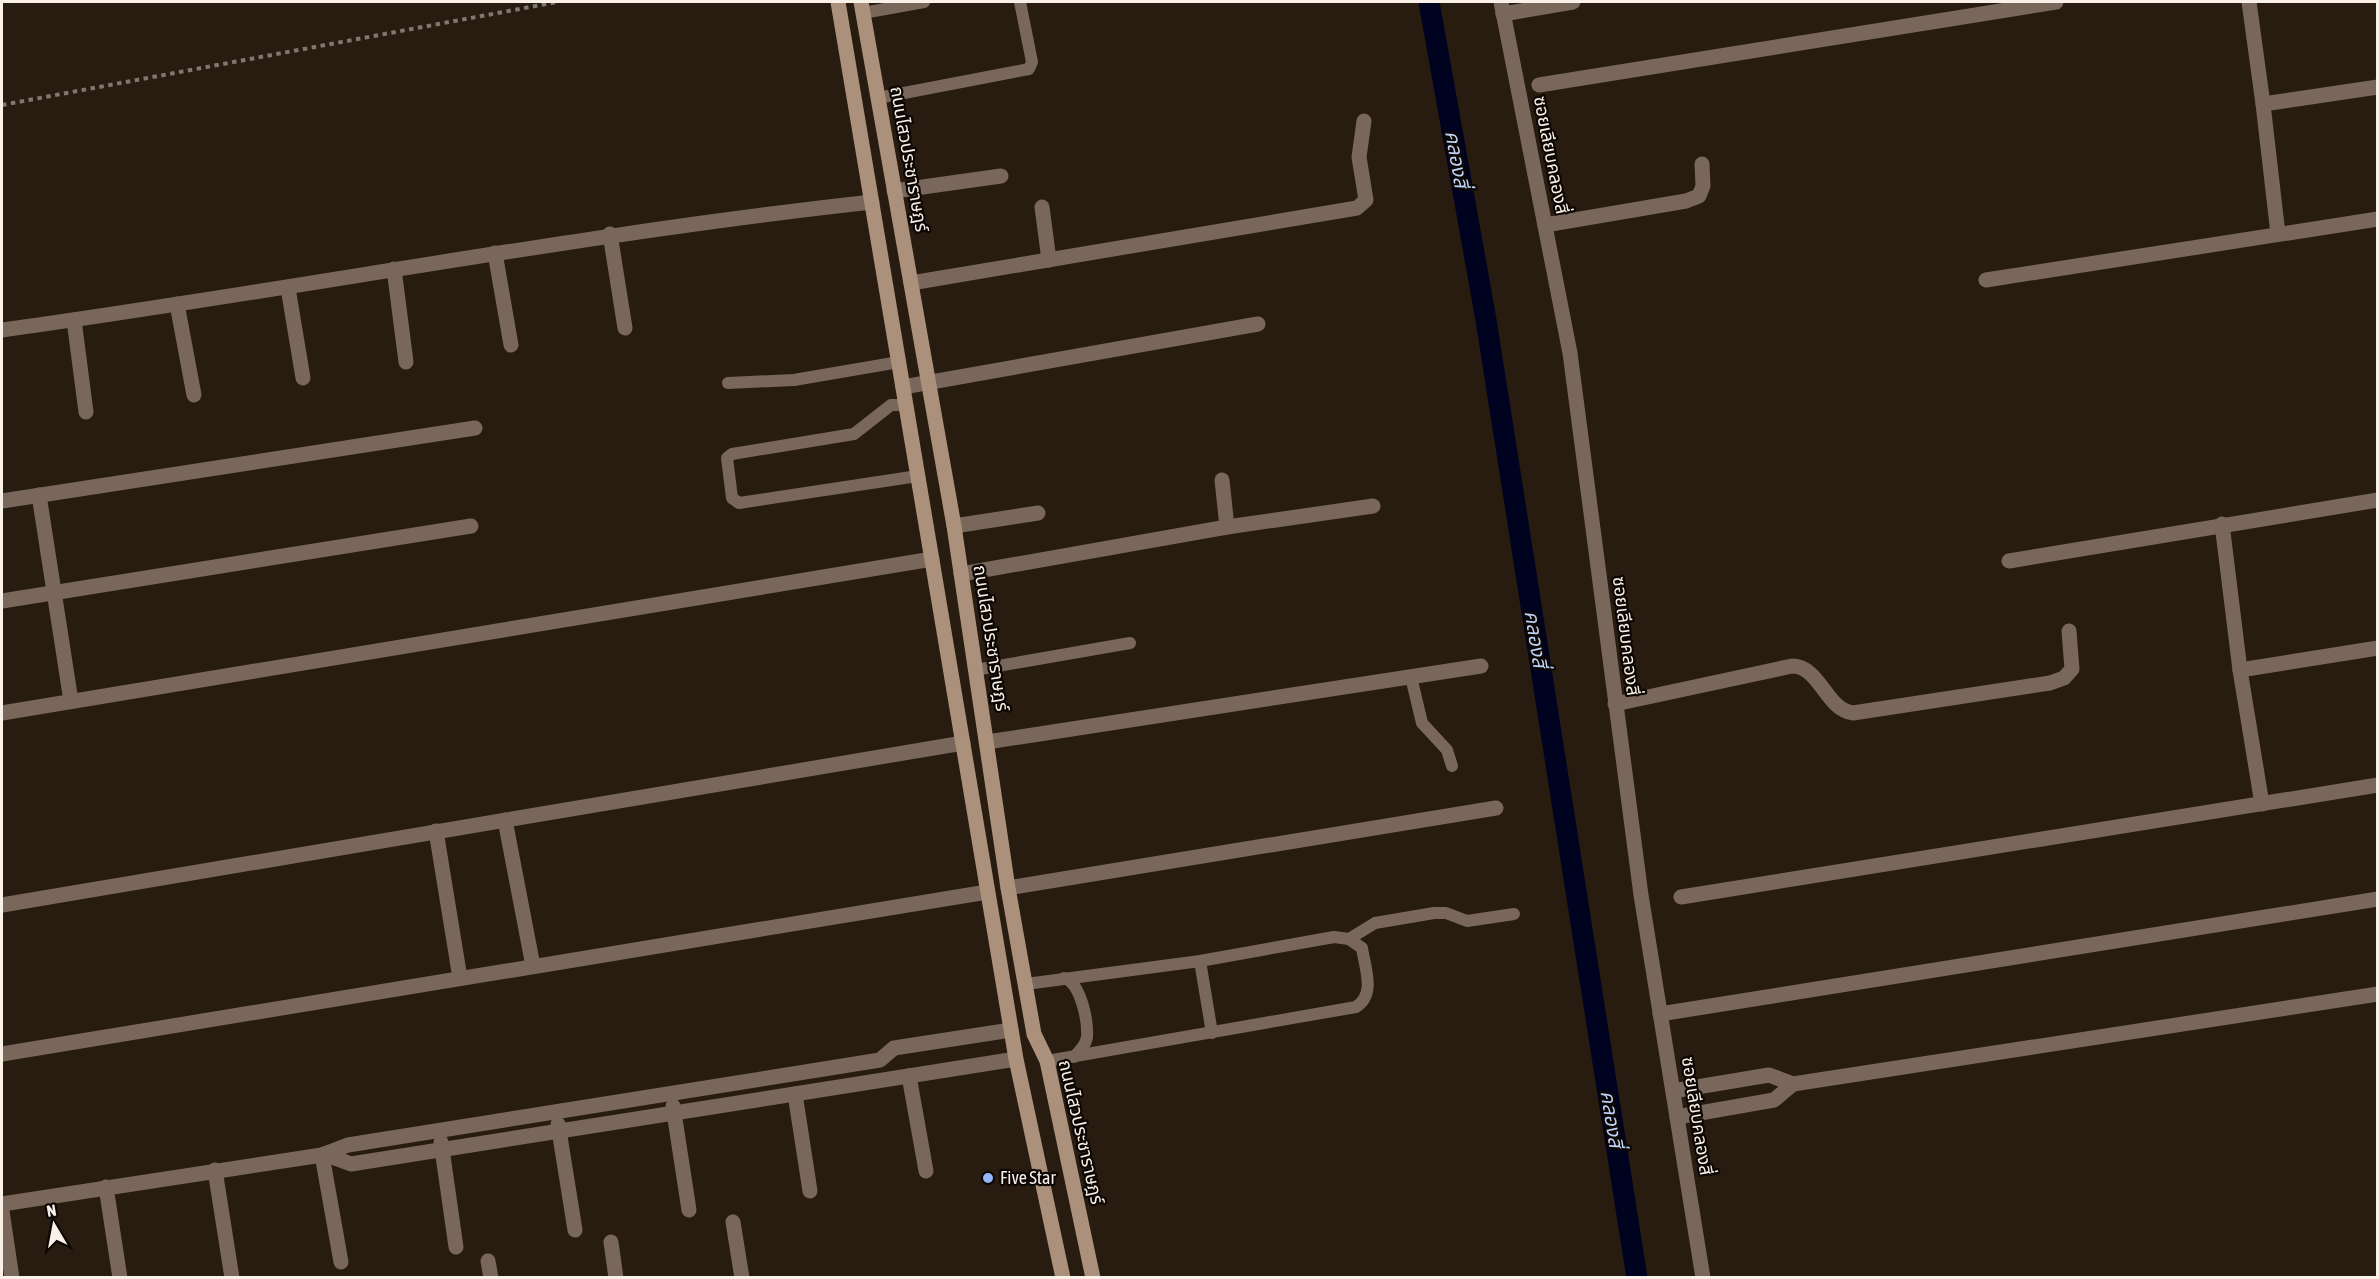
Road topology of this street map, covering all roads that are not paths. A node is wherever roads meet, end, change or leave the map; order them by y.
1 (838, 2) edge
2 (924, 2) edge
3 (1020, 2) edge
4 (1572, 2) edge
5 (2056, 2) edge
6 (2249, 2) edge
7 (862, 7) edge
8 (1502, 8) edge
9 (1539, 85) dead end
10 (2378, 87) edge
11 (878, 98) junction
12 (2263, 104) junction
13 (1364, 121) dead end
14 (1702, 164) dead end
15 (1001, 176) dead end
16 (894, 191) junction
17 (872, 202) junction
18 (1042, 207) dead end
19 (2378, 219) edge
20 (1545, 225) junction
21 (610, 234) junction
22 (2278, 234) junction
23 (495, 253) junction
24 (1049, 260) junction
25 (394, 269) junction
26 (1986, 280) dead end
27 (911, 283) junction
28 (288, 288) junction
29 (177, 304) junction
30 (74, 320) junction
31 (1258, 324) dead end
32 (625, 328) dead end
33 (2, 330) edge
34 (511, 345) dead end
35 (406, 362) dead end
36 (899, 362) junction
37 (303, 378) dead end
38 (728, 383) dead end
39 (928, 383) junction
40 (903, 387) junction
41 (194, 395) dead end
42 (906, 405) junction
43 (86, 412) dead end
44 (475, 428) dead end
45 (918, 476) junction
46 (1222, 480) dead end
47 (39, 495) junction
48 (2378, 500) edge
49 (2, 501) edge
50 (1372, 506) dead end
51 (1038, 513) dead end
52 (2222, 524) junction
53 (471, 526) dead end
54 (954, 526) junction
55 (1227, 526) junction
56 (932, 559) junction
57 (2009, 561) dead end
58 (961, 574) junction
59 (54, 592) junction
60 (2, 601) edge
61 (2069, 630) dead end
62 (1130, 643) dead end
63 (2378, 648) edge
64 (1481, 666) dead end
65 (975, 670) junction
66 (2240, 670) junction
67 (1412, 677) junction
68 (71, 701) junction
69 (1615, 704) junction
70 (2, 713) edge
71 (987, 742) junction
72 (963, 743) junction
73 (1452, 766) dead end
74 (2378, 785) edge
75 (2262, 804) junction
76 (1496, 808) dead end
77 (505, 820) junction
78 (436, 831) junction
79 (1008, 888) junction
80 (987, 892) junction
81 (1681, 897) dead end
82 (2378, 899) edge
83 (2, 905) edge
84 (1514, 914) dead end
85 (1349, 939) junction
86 (1200, 961) junction
87 (533, 966) junction
88 (460, 978) junction
89 (1064, 978) junction
90 (1026, 984) junction
91 (2378, 994) edge
92 (1660, 1014) junction
93 (1011, 1030) junction
94 (1212, 1033) junction
95 (2, 1054) edge
96 (1074, 1056) junction
97 (1016, 1059) junction
98 (880, 1060) junction
99 (1047, 1062) junction
100 (909, 1076) junction
101 (884, 1080) junction
102 (1793, 1084) junction
103 (1673, 1091) junction
104 (671, 1094) junction
105 (795, 1094) junction
106 (556, 1112) junction
107 (674, 1113) junction
108 (1677, 1117) junction
109 (439, 1131) junction
110 (559, 1131) junction
111 (442, 1150) junction
112 (323, 1155) junction
113 (215, 1170) junction
114 (926, 1171) dead end
115 (106, 1188) junction
116 (810, 1191) dead end
117 (2, 1204) edge
118 (689, 1210) dead end
119 (2, 1211) edge
120 (733, 1222) dead end
121 (575, 1230) dead end
122 (611, 1242) dead end
123 (456, 1247) dead end
124 (488, 1261) dead end
125 (341, 1262) dead end
126 (12, 1278) edge
127 (120, 1278) edge
128 (232, 1278) edge
129 (491, 1278) edge
130 (616, 1278) edge
131 (742, 1278) edge
132 (1063, 1278) edge
133 (1093, 1278) edge
134 (1703, 1278) edge

1 - 17 main road
2 - 7 lane
3 - 11 lane
4 - 8 street
5 - 9 street
6 - 12 street
7 - 11 main road, ถนนไสวประชาราษฎร์
8 - 20 street, ซอยเลียบคลองสี่
10 - 12 street
11 - 16 main road, ถนนไสวประชาราษฎร์
12 - 22 street
13 - 24 street
14 - 20 street
15 - 16 street
16 - 27 main road, ถนนไสวประชาราษฎร์
17 - 21 street
17 - 36 main road
18 - 24 street
19 - 22 street
20 - 69 street, ซอยเลียบคลองสี่
21 - 23 street
21 - 32 street
22 - 26 street
23 - 25 street
23 - 34 street
24 - 27 street
25 - 28 street
25 - 35 street
27 - 39 main road, ถนนไสวประชาราษฎร์
28 - 29 street
28 - 37 street
29 - 30 street
29 - 41 street
30 - 33 street
30 - 43 street
31 - 39 street
36 - 38 lane
36 - 40 main road
39 - 40 street
39 - 54 main road, ถนนไสวประชาราษฎร์
40 - 42 main road
42 - 45 main road
42 - 45 lane
44 - 47 street
45 - 56 main road
46 - 55 street
47 - 49 street
47 - 59 street
48 - 52 street
50 - 55 street
51 - 54 street
52 - 57 street
52 - 66 street
53 - 59 street
54 - 58 main road, ถนนไสวประชาราษฎร์
55 - 58 street
56 - 68 street
56 - 72 main road
58 - 65 main road, ถนนไสวประชาราษฎร์
59 - 60 street
59 - 68 street
61 - 69 street
62 - 65 lane
63 - 66 street
64 - 67 street
65 - 71 main road, ถนนไสวประชาราษฎร์
66 - 75 street
67 - 71 street
67 - 73 lane
68 - 70 street
69 - 92 street, ซอยเลียบคลองสี่
71 - 79 main road, ถนนไสวประชาราษฎร์
72 - 77 street
72 - 80 main road
74 - 75 street
75 - 81 street
76 - 79 street
77 - 78 street
77 - 87 street
78 - 83 street
78 - 88 street
79 - 90 main road, ถนนไสวประชาราษฎร์
80 - 87 street
80 - 93 main road
82 - 92 street
84 - 85 lane
85 - 86 lane
85 - 94 lane
86 - 89 lane
86 - 94 lane
87 - 88 street
88 - 95 street
89 - 90 lane
89 - 96 lane
90 - 99 main road, ถนนไสวประชาราษฎร์
91 - 102 street
92 - 103 street, ซอยเลียบคลองสี่
93 - 97 main road
93 - 98 street
94 - 96 lane
96 - 99 lane
97 - 100 street
97 - 132 main road
98 - 101 street
98 - 104 street
99 - 133 main road, ถนนไสวประชาราษฎร์
100 - 101 street
100 - 114 street
101 - 105 street
102 - 103 street
102 - 108 street
103 - 108 street, ซอยเลียบคลองสี่
104 - 106 street
104 - 107 street
105 - 107 street
105 - 116 street
106 - 109 street
106 - 110 street
107 - 110 street
107 - 118 street
108 - 134 street, ซอยเลียบคลองสี่
109 - 111 street
109 - 112 street
110 - 111 street
110 - 121 street
111 - 112 street
111 - 123 street
112 - 113 street
112 - 125 street
113 - 115 street
113 - 128 street
115 - 117 street
115 - 127 street
119 - 126 street
120 - 131 street
122 - 130 street
124 - 129 street

